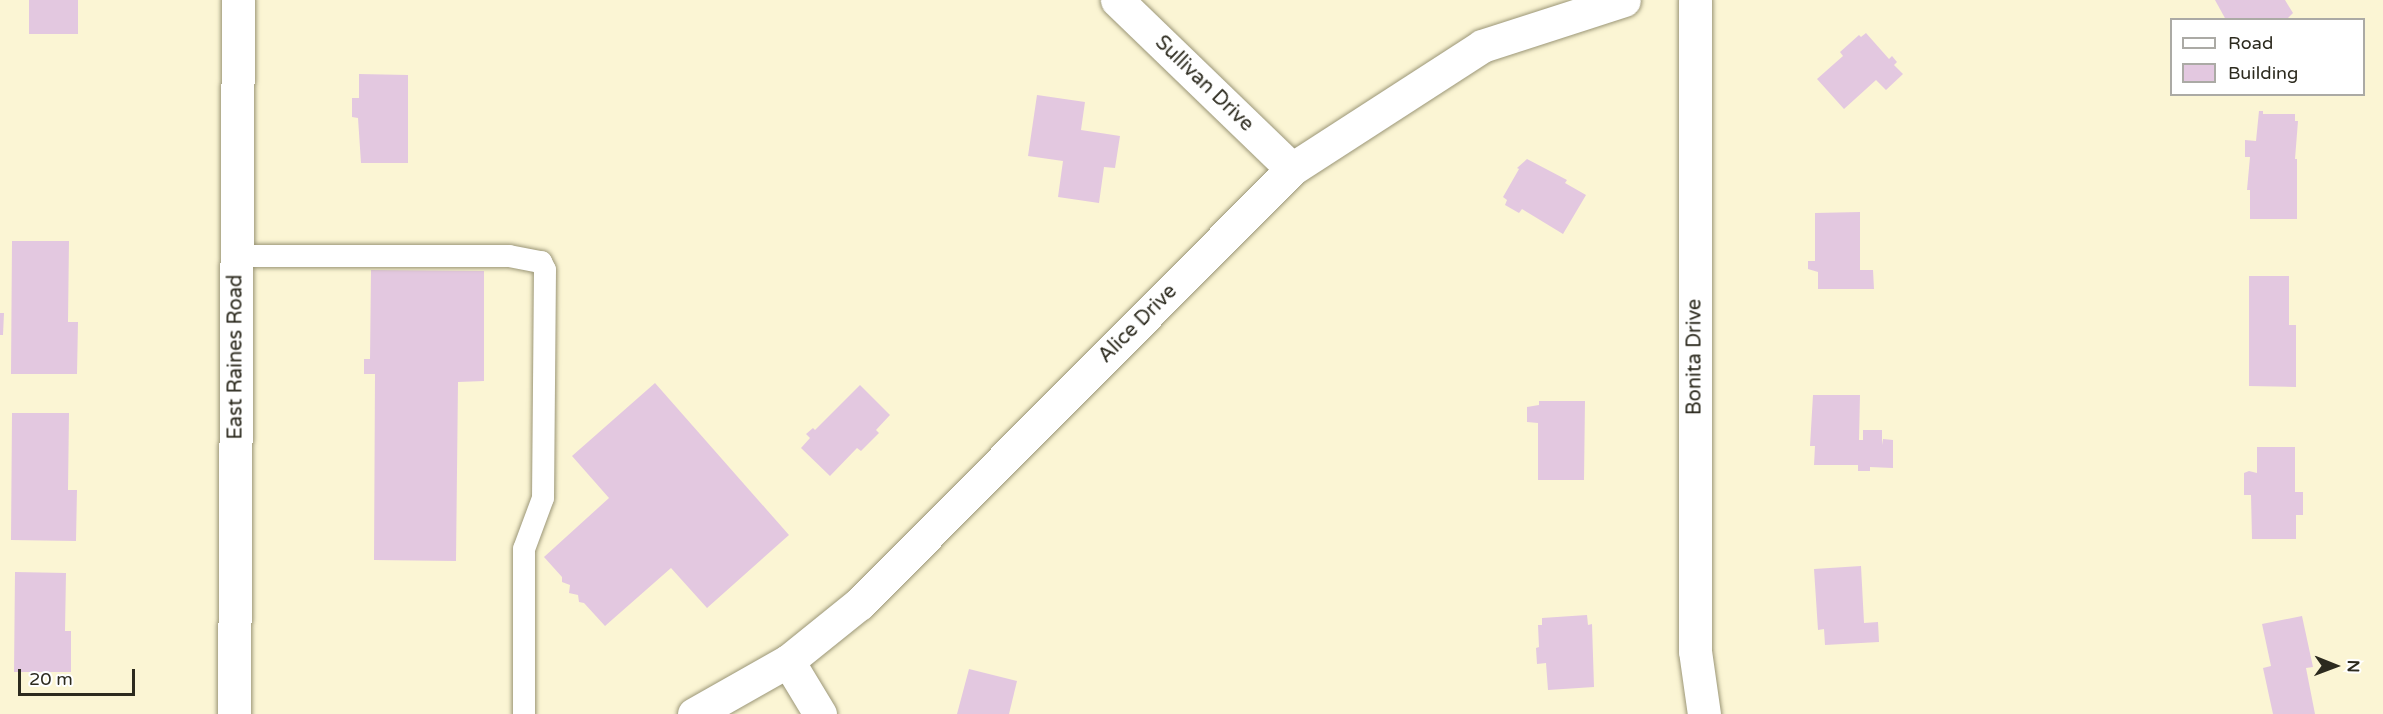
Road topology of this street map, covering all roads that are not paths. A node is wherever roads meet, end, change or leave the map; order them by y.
1 (238, 0) edge
2 (1117, 0) edge
3 (1624, 0) edge
4 (1695, 0) edge
5 (1292, 169) junction
6 (236, 256) junction
7 (788, 661) junction
8 (234, 714) edge
9 (524, 714) edge
10 (694, 714) edge
11 (820, 714) edge
12 (1704, 714) edge

1 - 6 street, East Raines Road
2 - 5 street, Sullivan Drive
3 - 5 street, Alice Drive
4 - 12 street, Bonita Drive
5 - 7 street, Alice Drive
6 - 8 street, East Raines Road
6 - 9 lane
7 - 10 street, Alice Drive
7 - 11 street

